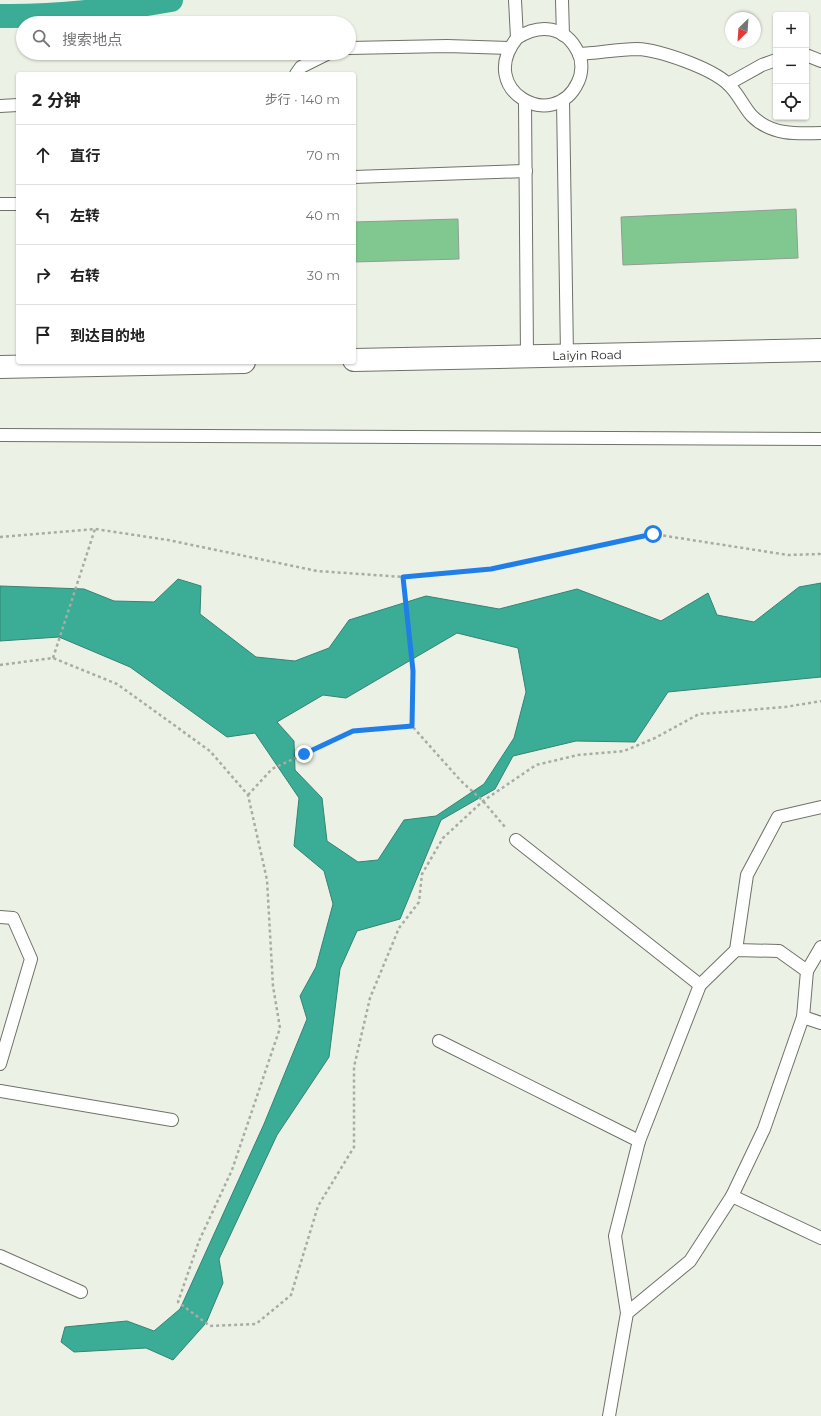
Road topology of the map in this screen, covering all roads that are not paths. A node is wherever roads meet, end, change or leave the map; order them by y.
1 (515, 0) edge
2 (562, 0) edge
3 (563, 35) junction
4 (513, 43) junction
5 (356, 48) edge
6 (579, 54) junction
7 (809, 56) edge
8 (315, 60) edge
9 (773, 61) edge
10 (821, 61) edge
11 (297, 72) edge
12 (728, 84) junction
13 (563, 100) junction
14 (525, 102) junction
15 (0, 106) edge
16 (16, 106) edge
17 (821, 133) edge
18 (526, 172) junction
19 (356, 177) edge
20 (0, 204) edge
21 (16, 204) edge
22 (821, 350) edge
23 (567, 355) junction
24 (527, 356) junction
25 (356, 360) edge
26 (146, 364) edge
27 (0, 367) edge
28 (0, 435) edge
29 (821, 439) edge
30 (821, 807) edge
31 (516, 840) road end
32 (0, 917) edge
33 (821, 946) edge
34 (736, 950) junction
35 (807, 971) junction
36 (700, 985) junction
37 (803, 1018) junction
38 (821, 1023) edge
39 (439, 1041) dead end
40 (0, 1064) edge
41 (0, 1091) edge
42 (172, 1120) dead end
43 (639, 1141) junction
44 (732, 1196) junction
45 (821, 1238) edge
46 (0, 1256) edge
47 (80, 1292) dead end
48 (628, 1313) junction
49 (609, 1416) edge

1 - 4 lane
2 - 3 lane
3 - 4 lane
3 - 6 lane
4 - 5 lane
4 - 14 lane
6 - 12 lane
6 - 13 lane
7 - 10 lane
8 - 11 lane
9 - 12 lane
12 - 17 lane
13 - 14 lane
13 - 23 lane
14 - 18 lane
15 - 16 lane
18 - 19 lane
18 - 24 lane
20 - 21 lane
22 - 23 street, Laiyin Road
23 - 24 street, Laiyin Road
24 - 25 street, Laiyin Road
26 - 27 street
28 - 29 lane
30 - 34 lane
31 - 36 lane
32 - 40 lane
33 - 35 lane
34 - 35 lane
34 - 36 lane
35 - 37 lane
36 - 43 lane
37 - 38 lane
37 - 44 lane
39 - 43 lane
41 - 42 lane
43 - 48 lane
44 - 45 lane
44 - 48 lane
46 - 47 lane
48 - 49 lane

